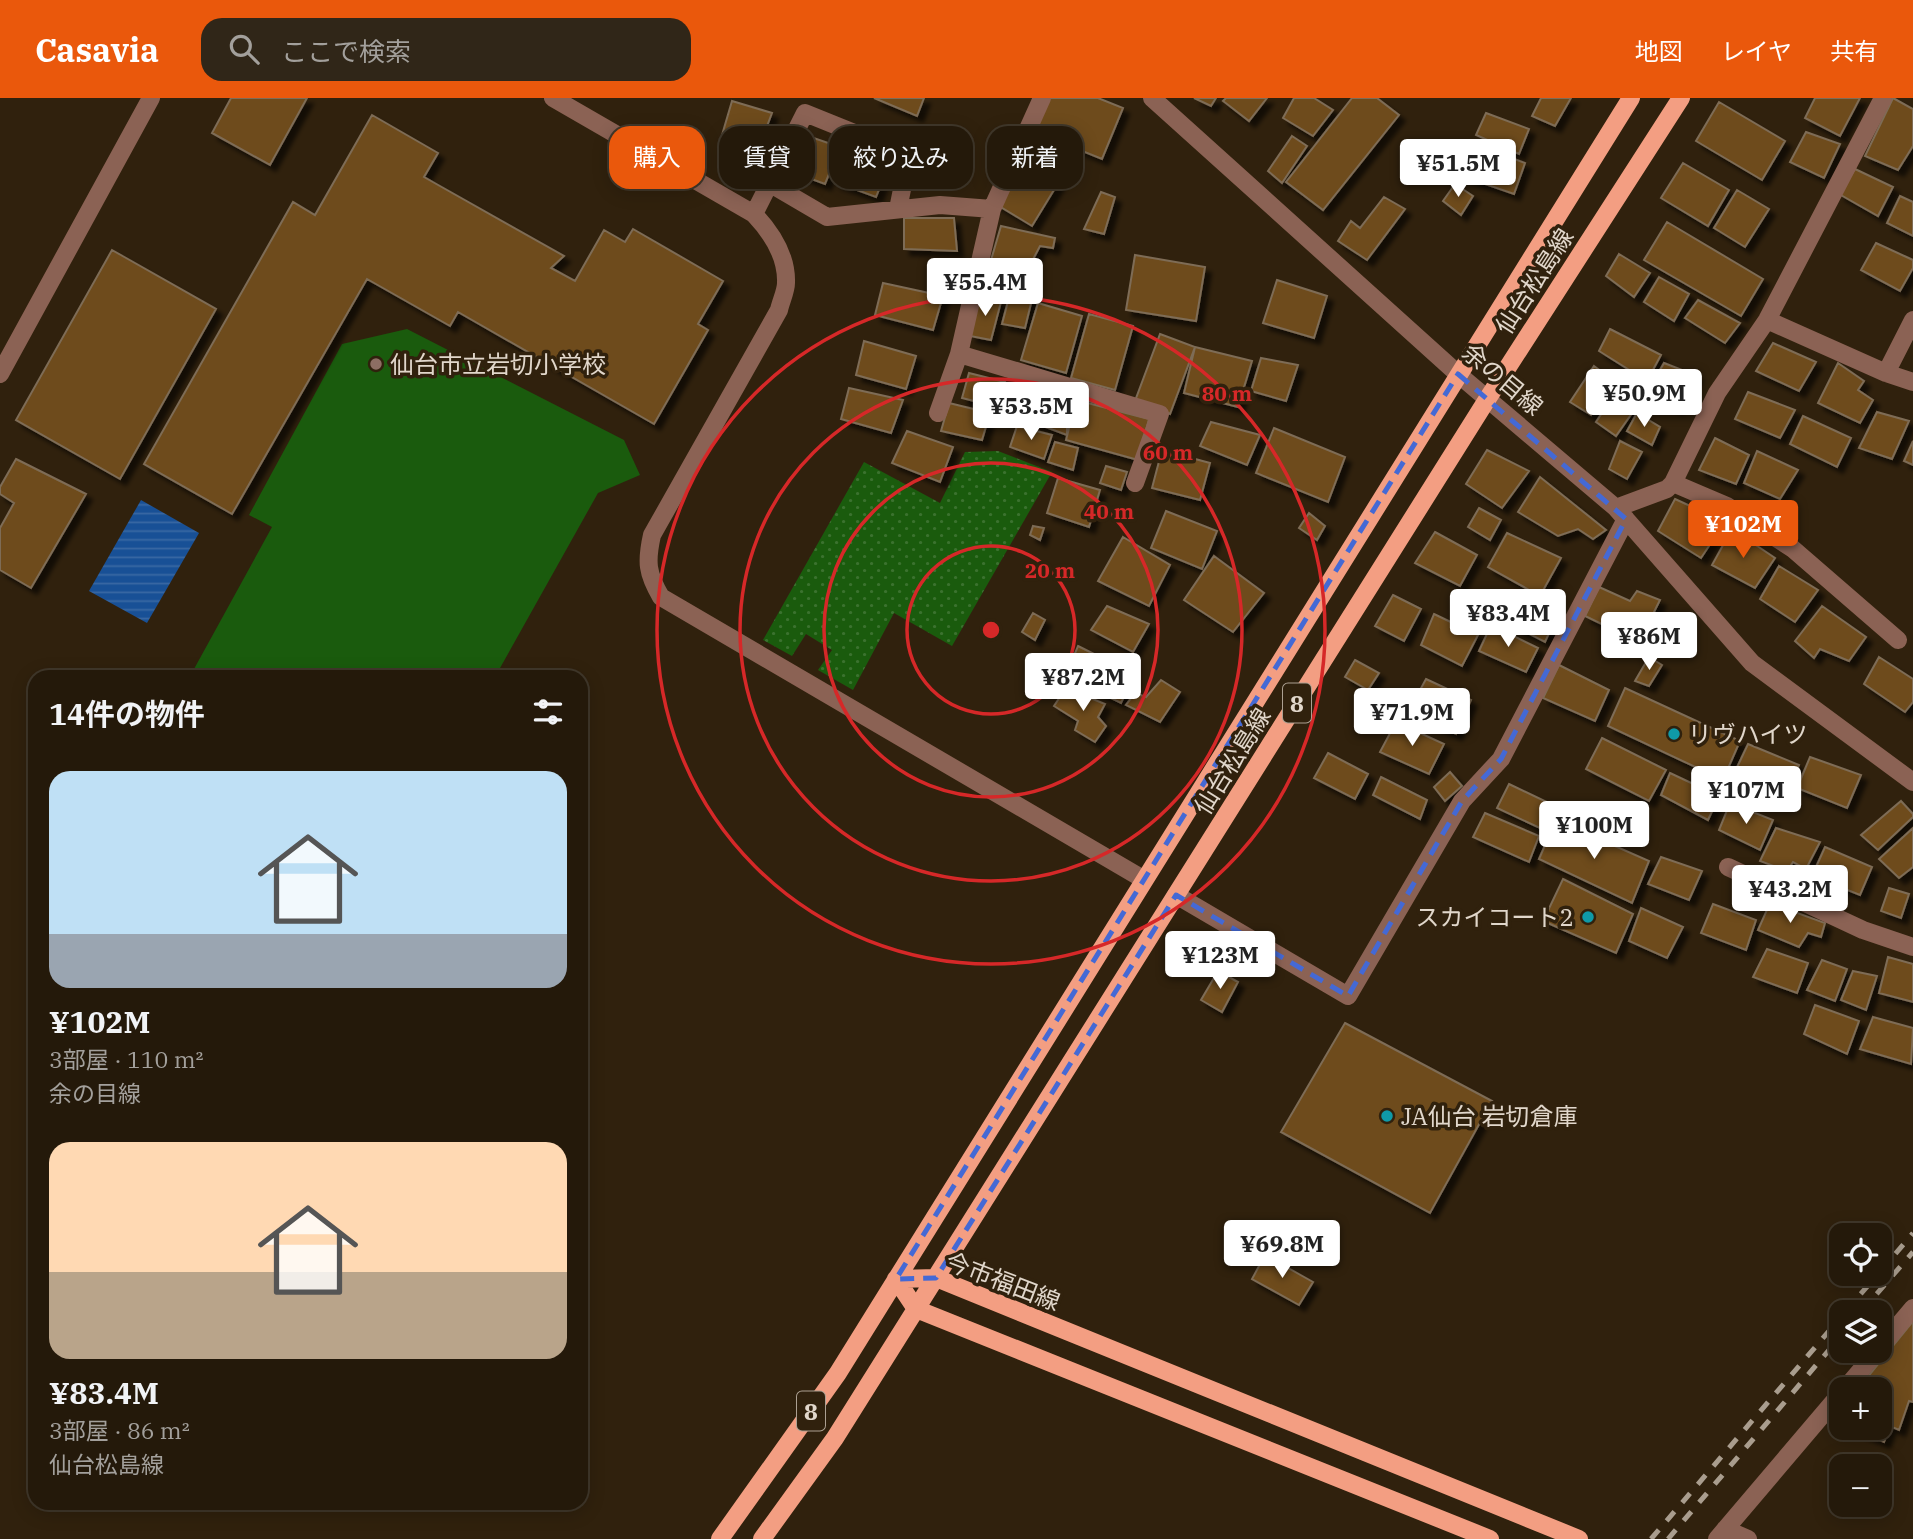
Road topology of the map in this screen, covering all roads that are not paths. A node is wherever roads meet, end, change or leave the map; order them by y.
1 (151, 98) edge
2 (553, 98) edge
3 (1042, 98) edge
4 (1153, 98) edge
5 (1631, 98) edge
6 (1681, 98) edge
7 (1882, 98) edge
8 (798, 126) edge
9 (766, 189) edge
10 (779, 189) edge
11 (898, 209) junction
12 (992, 209) junction
13 (754, 214) junction
14 (1767, 320) junction
15 (1913, 320) edge
16 (959, 354) junction
17 (1886, 373) junction
18 (0, 374) edge
19 (1458, 374) junction
20 (1913, 382) edge
21 (1488, 398) junction
22 (939, 413) dead end
23 (1135, 483) dead end
24 (1673, 484) junction
25 (1621, 513) junction
26 (1898, 640) dead end
27 (1913, 782) edge
28 (1728, 867) dead end
29 (1143, 879) junction
30 (1176, 895) junction
31 (1913, 947) edge
32 (936, 1278) junction
33 (896, 1279) junction
34 (1913, 1308) edge
35 (916, 1309) junction
36 (1892, 1333) edge
37 (1866, 1363) edge
38 (1854, 1377) edge
39 (1829, 1406) edge
40 (1721, 1534) edge
41 (719, 1539) edge
42 (762, 1539) edge
43 (1490, 1539) edge
44 (1579, 1539) edge
45 (1748, 1539) edge

1 - 18 street
2 - 13 street
3 - 12 street
4 - 19 street, 余の目線
5 - 19 main road, 仙台松島線 / 8
6 - 21 main road, 仙台松島線 / 8
7 - 14 street
8 - 11 street
9 - 13 street
10 - 11 street
11 - 12 street
12 - 16 street
13 - 29 street
14 - 17 street
14 - 24 street
15 - 17 street
16 - 22 street
16 - 23 street
17 - 20 street
19 - 21 street, 余の目線
19 - 29 main road, 仙台松島線 / 8
21 - 25 street, 余の目線
21 - 30 main road, 仙台松島線 / 8
24 - 25 street
24 - 26 street
25 - 27 street, 余の目線
25 - 30 street
28 - 31 street
29 - 33 main road, 仙台松島線 / 8
30 - 32 main road, 仙台松島線 / 8
32 - 33 main road, 今市福田線
32 - 35 main road, 仙台松島線 / 8
32 - 44 main road, 今市福田線
33 - 35 main road
33 - 41 main road, 8
34 - 36 street
35 - 42 main road, 8
35 - 43 main road
37 - 38 street
39 - 40 street
40 - 45 street

